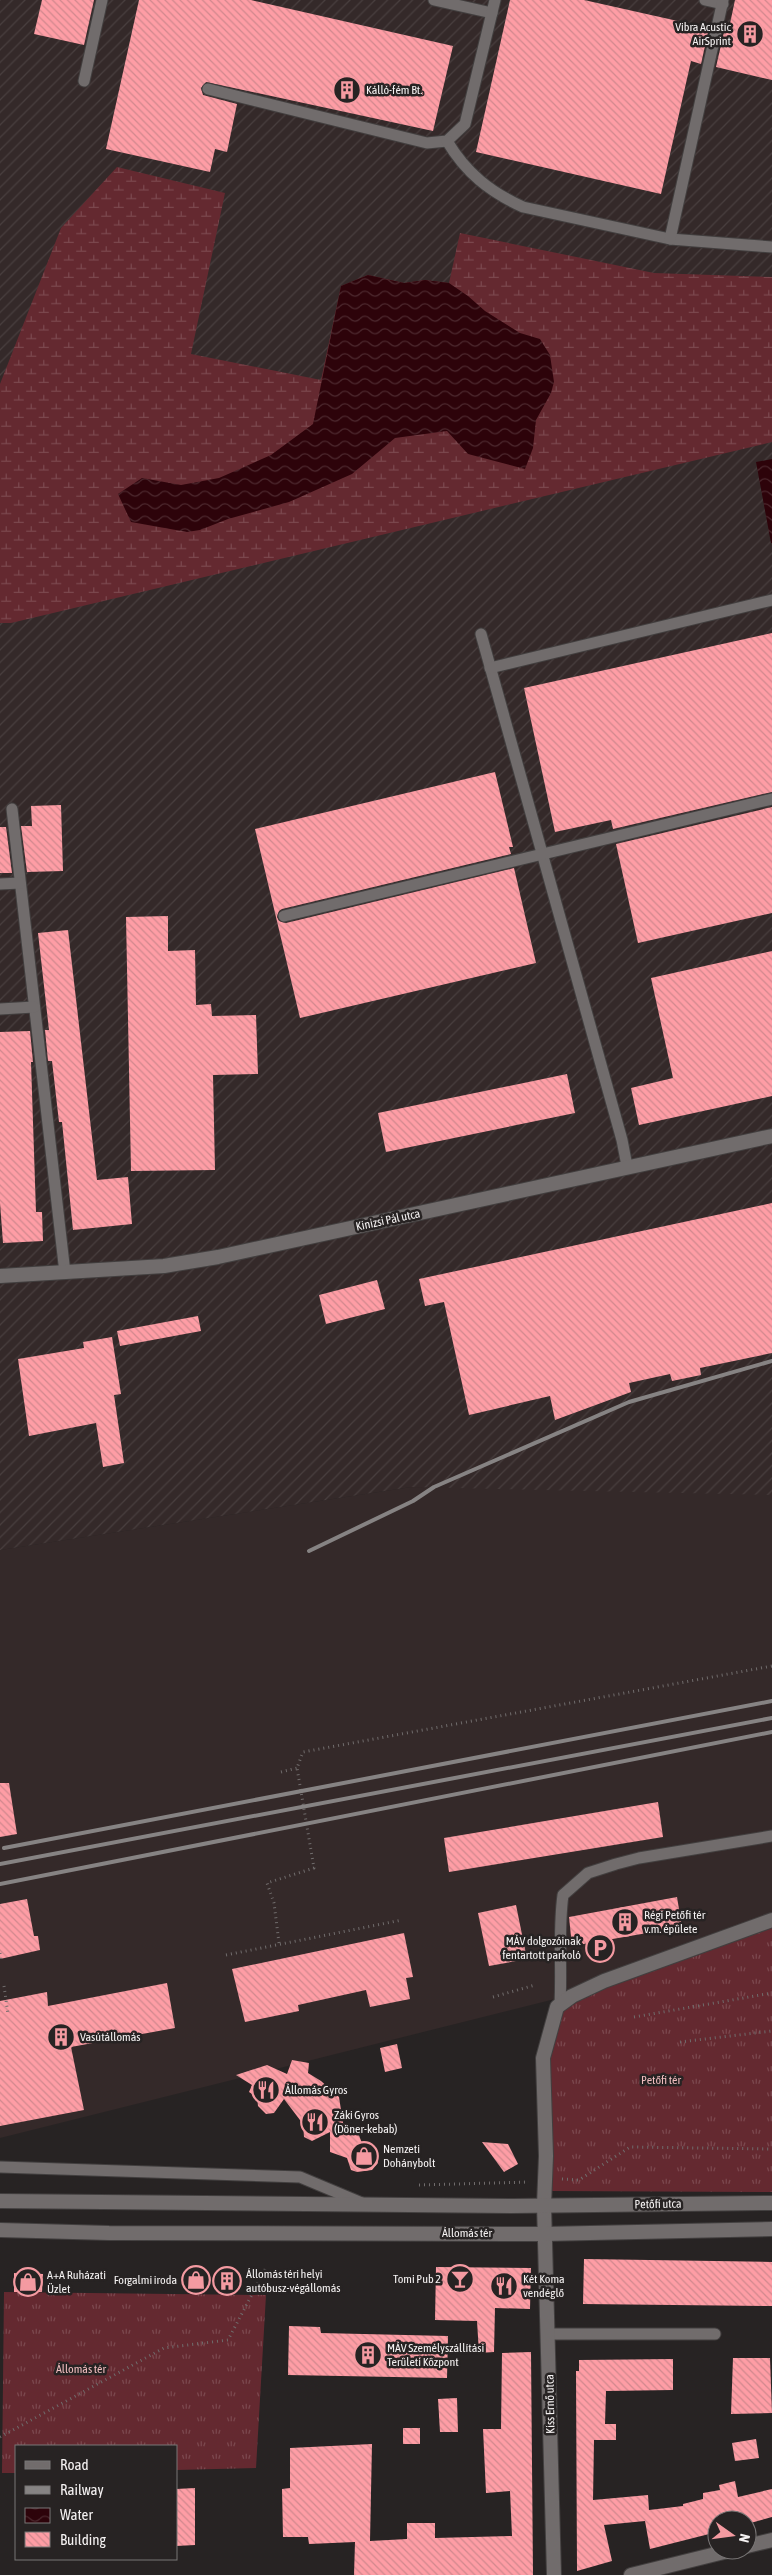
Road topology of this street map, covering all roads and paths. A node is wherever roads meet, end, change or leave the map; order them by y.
1 (102, 0) edge
2 (434, 0) edge
3 (494, 0) edge
4 (705, 0) edge
5 (723, 2) edge
6 (492, 13) junction
7 (84, 81) dead end
8 (208, 89) dead end
9 (448, 141) junction
10 (670, 239) junction
11 (772, 247) edge
12 (772, 600) edge
13 (480, 634) dead end
14 (490, 668) junction
15 (772, 799) edge
16 (12, 809) dead end
17 (541, 854) junction
18 (20, 883) junction
19 (0, 884) edge
20 (284, 916) dead end
21 (34, 1007) junction
22 (0, 1009) edge
23 (772, 1136) edge
24 (627, 1166) junction
25 (65, 1272) junction
26 (0, 1276) edge
27 (772, 1666) edge
28 (297, 1768) junction
29 (281, 1772) dead end
30 (772, 1836) edge
31 (402, 1920) dead end
32 (772, 1920) edge
33 (279, 1943) junction
34 (0, 1953) edge
35 (226, 1955) dead end
36 (1, 1960) edge
37 (535, 1985) dead end
38 (4, 1986) dead end
39 (772, 1993) edge
40 (5, 1997) junction
41 (493, 1997) dead end
42 (0, 1998) edge
43 (560, 2004) junction
44 (8, 2014) dead end
45 (634, 2017) dead end
46 (772, 2031) edge
47 (680, 2042) dead end
48 (772, 2149) edge
49 (0, 2167) edge
50 (546, 2179) junction
51 (419, 2185) dead end
52 (0, 2201) edge
53 (772, 2203) edge
54 (364, 2204) junction
55 (544, 2205) junction
56 (772, 2229) edge
57 (0, 2230) edge
58 (544, 2234) junction
59 (267, 2266) dead end
60 (548, 2334) junction
61 (715, 2334) dead end
62 (0, 2437) edge
63 (772, 2540) edge
64 (757, 2544) edge
65 (707, 2556) edge
66 (554, 2575) edge
67 (631, 2575) edge

1 - 7 lane
2 - 6 lane
3 - 6 lane
4 - 5 lane
5 - 10 lane
6 - 9 lane
8 - 9 lane
9 - 10 lane
10 - 11 lane
12 - 14 lane
13 - 14 lane
14 - 17 lane
15 - 17 lane
16 - 18 lane
17 - 20 lane
17 - 24 lane
18 - 19 lane
18 - 21 lane
21 - 22 lane
21 - 25 lane
23 - 24 street, Kinizsi Pál utca
24 - 25 street, Kinizsi Pál utca
25 - 26 street, Kinizsi Pál utca
27 - 28 path
28 - 29 path
28 - 33 path
30 - 43 lane
31 - 33 path
32 - 43 street
33 - 35 path
34 - 36 path
37 - 41 path
38 - 40 path
39 - 45 path
40 - 42 path
40 - 44 path
43 - 50 street
46 - 47 path
48 - 50 path
49 - 54 lane
50 - 51 path
50 - 55 street
52 - 54 street
53 - 55 street, Petőfi utca
54 - 55 street
55 - 58 street, Kiss Ernő utca
56 - 58 street, Petőfi utca
57 - 58 street, Állomás tér
58 - 60 street, Kiss Ernő utca
59 - 62 path
60 - 61 lane
60 - 66 street, Kiss Ernő utca
63 - 64 street
65 - 67 street

